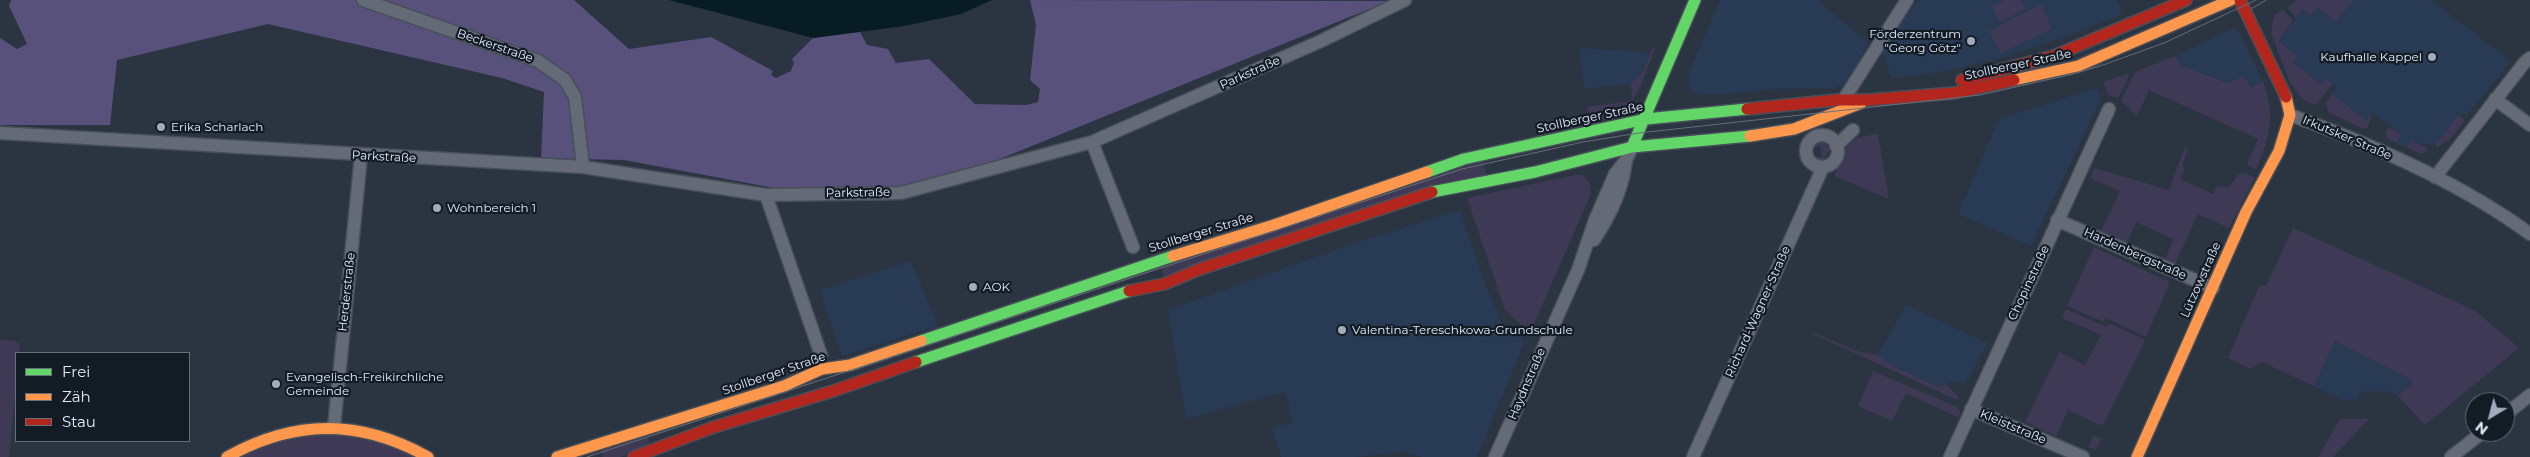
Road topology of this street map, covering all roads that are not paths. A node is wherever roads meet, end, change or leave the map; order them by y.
1 (364, 0) edge
2 (1405, 0) edge
3 (1696, 0) edge
4 (1908, 0) edge
5 (2186, 0) edge
6 (2231, 0) edge
7 (2240, 0) edge
8 (2530, 58) edge
9 (1919, 94) junction
10 (1844, 99) junction
11 (2495, 99) junction
12 (1868, 100) junction
13 (2109, 109) dead end
14 (2290, 115) junction
15 (1646, 119) junction
16 (2530, 124) edge
17 (1853, 130) dead end
18 (0, 133) edge
19 (1092, 142) junction
20 (1836, 146) junction
21 (1632, 147) junction
22 (361, 156) junction
23 (583, 167) junction
24 (1823, 167) junction
25 (2435, 177) junction
26 (766, 195) junction
27 (2057, 220) junction
28 (2530, 234) edge
29 (1134, 247) dead end
30 (2213, 288) junction
31 (821, 354) dead end
32 (2530, 395) edge
33 (2515, 407) edge
34 (1971, 409) junction
35 (334, 427) junction
36 (2470, 442) edge
37 (228, 457) edge
38 (428, 457) edge
39 (557, 457) edge
40 (634, 457) edge
41 (1495, 457) edge
42 (1693, 457) edge
43 (1950, 457) edge
44 (2083, 457) edge
45 (2137, 457) edge
46 (2451, 457) edge

1 - 23 street, Beckerstraße
2 - 19 street, Parkstraße
3 - 15 main road, Haydnstraße
4 - 10 street
5 - 9 main road, Stollberger Straße
6 - 9 main road, Stollberger Straße
7 - 14 main road, Irkutsker Straße
8 - 11 street
9 - 12 main road, Stollberger Straße
10 - 12 main road, Stollberger Straße
10 - 15 main road, Stollberger Straße
11 - 16 street
11 - 25 street
12 - 21 main road, Stollberger Straße
13 - 27 street, Chopinstraße
14 - 25 street, Irkutsker Straße
14 - 30 main road, Lützowstraße
15 - 21 main road, Haydnstraße
15 - 39 main road, Stollberger Straße
17 - 20 street, Richard-Wagner-Straße
18 - 22 street, Parkstraße
19 - 26 street, Parkstraße
19 - 29 street
20 - 24 street, Richard-Wagner-Straße
20 - 24 street
21 - 40 main road, Stollberger Straße
21 - 41 street, Haydnstraße
22 - 23 street, Parkstraße
22 - 35 street, Herderstraße
23 - 26 street, Parkstraße
24 - 42 street, Richard-Wagner-Straße
25 - 28 street, Irkutsker Straße
26 - 31 street
27 - 30 street, Hardenbergstraße
27 - 34 street, Chopinstraße
30 - 45 main road, Lützowstraße
32 - 33 street
34 - 43 street, Chopinstraße
34 - 44 street, Kleiststraße
35 - 37 main road
35 - 38 main road
36 - 46 street

